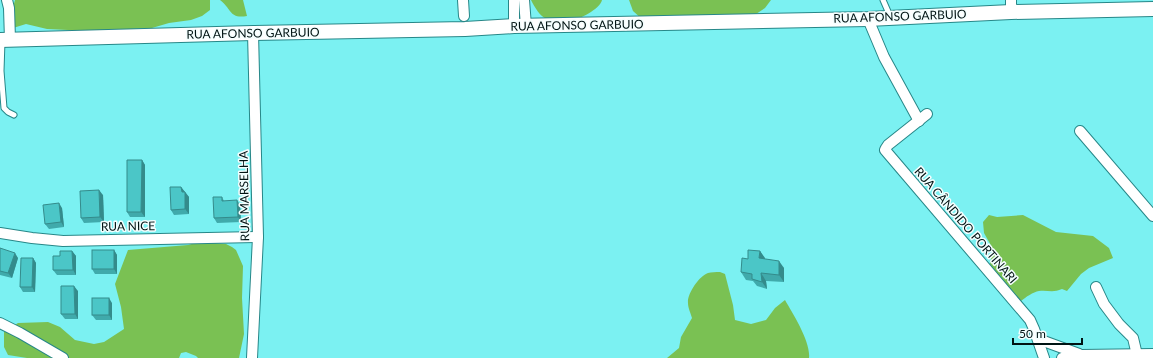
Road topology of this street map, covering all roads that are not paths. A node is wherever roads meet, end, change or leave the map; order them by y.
1 (463, 0) edge
2 (514, 0) edge
3 (524, 0) edge
4 (883, 0) edge
5 (5, 6) edge
6 (1011, 6) edge
7 (1153, 9) edge
8 (464, 16) dead end
9 (890, 17) junction
10 (868, 19) junction
11 (520, 26) junction
12 (253, 33) junction
13 (4, 40) edge
14 (927, 114) dead end
15 (14, 115) dead end
16 (919, 121) junction
17 (1080, 131) dead end
18 (1153, 216) edge
19 (0, 233) edge
20 (258, 237) junction
21 (1096, 287) dead end
22 (0, 323) edge
23 (1038, 339) junction
24 (1081, 354) junction
25 (1153, 354) edge
26 (1137, 355) junction
27 (63, 358) edge
28 (252, 358) edge
29 (1044, 358) edge
30 (1062, 358) edge

1 - 8 street
2 - 11 street
3 - 11 street
4 - 9 lane
5 - 13 street
6 - 7 street, RUA AFONSO GARBUIO
6 - 9 street, RUA AFONSO GARBUIO
9 - 10 street, RUA AFONSO GARBUIO
10 - 11 street, RUA AFONSO GARBUIO
10 - 16 street
11 - 12 street, RUA AFONSO GARBUIO
12 - 13 street, RUA AFONSO GARBUIO
12 - 20 street, RUA MARSELHA
13 - 15 lane
14 - 16 street, RUA CÂNDIDO PORTINARI
16 - 23 street, RUA CÂNDIDO PORTINARI
17 - 18 street
19 - 20 street, RUA NICE
20 - 28 street, RUA MARSELHA
21 - 26 street
22 - 27 street
23 - 24 street
23 - 29 street, RUA CÂNDIDO PORTINARI
24 - 26 street
24 - 30 street
25 - 26 street

